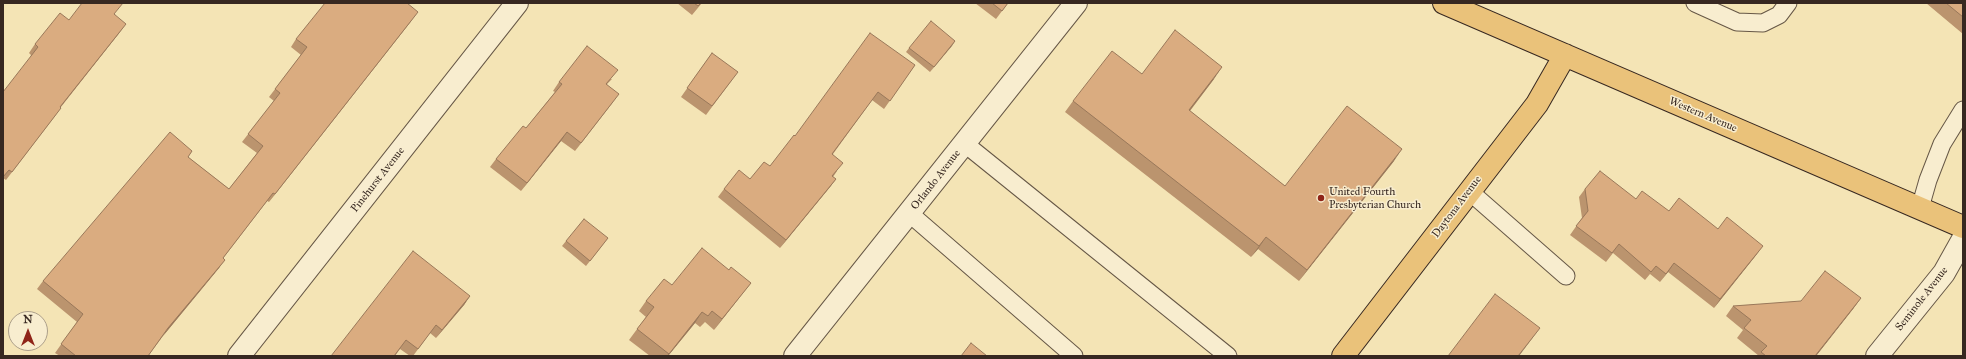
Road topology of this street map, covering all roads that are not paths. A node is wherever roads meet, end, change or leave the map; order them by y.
1 (517, 3) edge
2 (1076, 3) edge
3 (1444, 3) edge
4 (1695, 3) edge
5 (1788, 3) edge
6 (1565, 55) junction
7 (1963, 110) edge
8 (964, 143) junction
9 (1470, 191) junction
10 (1920, 208) junction
11 (909, 213) junction
12 (1963, 227) edge
13 (1963, 239) edge
14 (1566, 276) dead end
15 (239, 356) edge
16 (795, 356) edge
17 (1074, 356) edge
18 (1228, 356) edge
19 (1343, 356) edge
20 (1878, 356) edge

1 - 15 street, Pinehurst Avenue
2 - 8 street, Orlando Avenue
3 - 6 main road, Western Avenue
4 - 5 lane
6 - 9 main road, Daytona Avenue
6 - 10 main road, Western Avenue
7 - 10 lane
8 - 11 street, Orlando Avenue
8 - 18 lane
9 - 14 lane
9 - 19 main road, Daytona Avenue
10 - 12 main road, Western Avenue
11 - 16 street, Orlando Avenue
11 - 17 lane
13 - 20 street, Seminole Avenue

